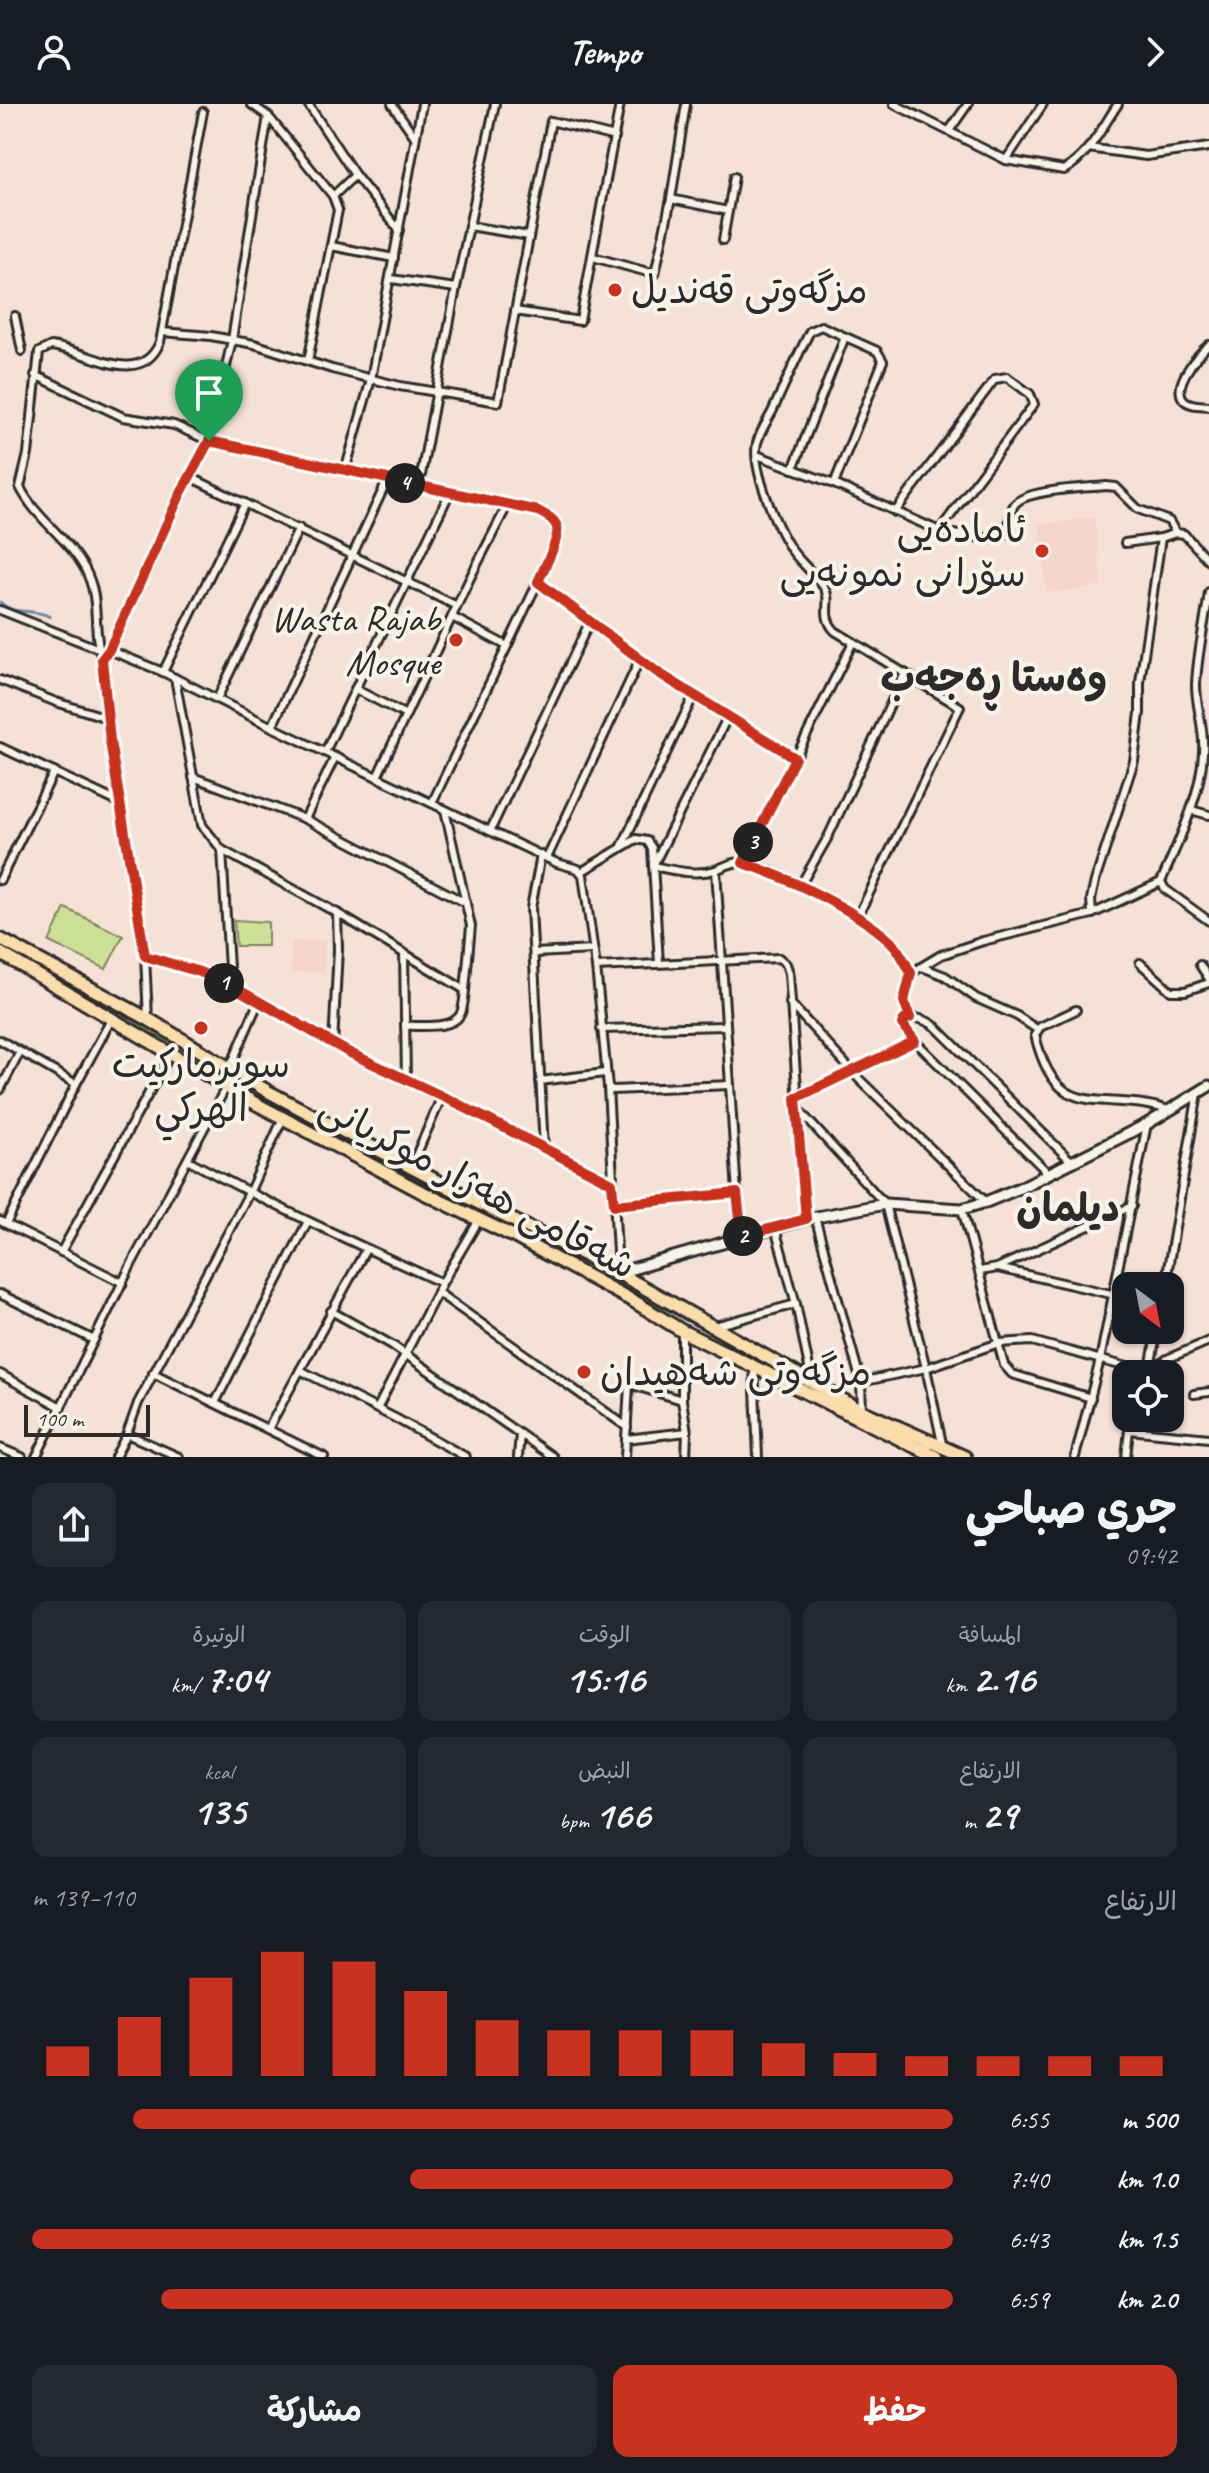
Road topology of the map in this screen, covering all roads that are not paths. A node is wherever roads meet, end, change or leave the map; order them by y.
1 (251, 104) edge
2 (308, 104) edge
3 (392, 104) edge
4 (422, 104) edge
5 (495, 104) edge
6 (620, 104) edge
7 (686, 104) edge
8 (894, 104) edge
9 (968, 104) edge
10 (1043, 104) edge
11 (1118, 104) edge
12 (203, 112) dead end
13 (268, 116) junction
14 (949, 131) junction
15 (415, 137) junction
16 (615, 137) junction
17 (1209, 147) edge
18 (1088, 148) junction
19 (1006, 160) junction
20 (355, 175) junction
21 (734, 177) dead end
22 (333, 196) junction
23 (671, 199) junction
24 (728, 211) junction
25 (469, 226) junction
26 (399, 230) junction
27 (529, 236) junction
28 (723, 240) dead end
29 (331, 246) junction
30 (593, 257) junction
31 (394, 258) junction
32 (391, 279) junction
33 (456, 288) junction
34 (515, 311) junction
35 (15, 316) dead end
36 (162, 332) junction
37 (845, 337) junction
38 (232, 340) junction
39 (1209, 345) edge
40 (22, 351) dead end
41 (308, 361) junction
42 (35, 375) junction
43 (371, 379) junction
44 (436, 392) junction
45 (1209, 406) edge
46 (209, 441) junction
47 (757, 455) junction
48 (793, 469) junction
49 (345, 471) junction
50 (190, 477) junction
51 (388, 479) junction
52 (834, 484) junction
53 (419, 486) junction
54 (450, 492) junction
55 (245, 503) junction
56 (508, 504) junction
57 (895, 512) junction
58 (299, 528) junction
59 (939, 531) junction
60 (1176, 533) junction
61 (1161, 538) junction
62 (1125, 543) dead end
63 (353, 554) junction
64 (1209, 558) edge
65 (407, 581) junction
66 (538, 582) junction
67 (1209, 592) edge
68 (457, 606) junction
69 (0, 610) edge
70 (452, 617) junction
71 (590, 621) junction
72 (853, 642) junction
73 (507, 646) junction
74 (99, 649) junction
75 (109, 650) junction
76 (102, 659) junction
77 (640, 659) junction
78 (163, 672) junction
79 (905, 673) junction
80 (175, 678) junction
81 (0, 680) edge
82 (355, 689) junction
83 (694, 695) junction
84 (217, 699) junction
85 (406, 715) junction
86 (728, 716) junction
87 (107, 718) junction
88 (272, 727) junction
89 (0, 747) edge
90 (325, 752) junction
91 (335, 757) junction
92 (795, 758) junction
93 (54, 772) junction
94 (193, 777) junction
95 (377, 777) junction
96 (120, 803) junction
97 (432, 803) junction
98 (445, 810) junction
99 (1191, 810) junction
100 (1209, 815) edge
101 (305, 819) junction
102 (490, 831) junction
103 (622, 846) junction
104 (222, 850) junction
105 (544, 857) junction
106 (743, 863) junction
107 (653, 866) junction
108 (716, 870) junction
109 (581, 872) junction
110 (0, 880) edge
111 (1161, 882) junction
112 (800, 886) junction
113 (466, 903) junction
114 (337, 913) junction
115 (1092, 914) junction
116 (857, 918) junction
117 (1209, 921) edge
118 (0, 939) edge
119 (593, 950) junction
120 (26, 952) junction
121 (0, 953) edge
122 (404, 953) junction
123 (534, 953) junction
124 (145, 956) junction
125 (721, 959) junction
126 (659, 963) junction
127 (1140, 963) dead end
128 (20, 965) junction
129 (1200, 965) dead end
130 (596, 967) junction
131 (922, 967) junction
132 (911, 973) junction
133 (1209, 981) edge
134 (230, 985) junction
135 (465, 990) junction
136 (257, 999) junction
137 (790, 1003) junction
138 (1076, 1010) dead end
139 (910, 1018) junction
140 (148, 1019) junction
141 (111, 1020) junction
142 (405, 1026) junction
143 (726, 1026) junction
144 (601, 1029) junction
145 (1038, 1030) junction
146 (0, 1040) edge
147 (915, 1041) junction
148 (333, 1045) junction
149 (20, 1052) junction
150 (171, 1053) junction
151 (229, 1070) junction
152 (853, 1072) junction
153 (605, 1073) junction
154 (406, 1079) junction
155 (540, 1081) junction
156 (76, 1084) junction
157 (730, 1085) junction
158 (1209, 1086) edge
159 (226, 1087) junction
160 (608, 1087) junction
161 (0, 1090) edge
162 (1198, 1093) junction
163 (443, 1098) junction
164 (796, 1098) junction
165 (797, 1108) junction
166 (1169, 1110) junction
167 (283, 1118) junction
168 (1147, 1124) junction
169 (544, 1148) junction
170 (188, 1160) junction
171 (1071, 1161) junction
172 (411, 1167) junction
173 (1049, 1174) junction
174 (427, 1175) junction
175 (612, 1183) junction
176 (420, 1191) junction
177 (249, 1193) junction
178 (737, 1193) junction
179 (986, 1202) junction
180 (885, 1204) junction
181 (614, 1205) junction
182 (1132, 1206) junction
183 (962, 1209) junction
184 (810, 1218) junction
185 (479, 1220) junction
186 (308, 1221) junction
187 (3, 1223) edge
188 (775, 1228) junction
189 (742, 1236) junction
190 (366, 1249) junction
191 (61, 1252) junction
192 (997, 1268) junction
193 (980, 1271) junction
194 (1167, 1272) edge
195 (618, 1273) junction
196 (123, 1283) junction
197 (442, 1283) junction
198 (437, 1292) junction
199 (0, 1294) edge
200 (1111, 1294) junction
201 (796, 1304) junction
202 (331, 1311) junction
203 (714, 1326) junction
204 (682, 1331) junction
205 (94, 1340) junction
206 (1209, 1341) edge
207 (999, 1343) junction
208 (406, 1355) junction
209 (1100, 1360) junction
210 (1166, 1360) edge
211 (1112, 1363) edge
212 (754, 1366) junction
213 (926, 1368) junction
214 (300, 1370) junction
215 (153, 1373) junction
216 (0, 1374) edge
217 (812, 1382) junction
218 (861, 1382) junction
219 (1209, 1392) edge
220 (1194, 1394) dead end
221 (1091, 1398) junction
222 (682, 1400) junction
223 (215, 1403) junction
224 (61, 1407) junction
225 (377, 1409) junction
226 (862, 1411) junction
227 (627, 1427) junction
228 (268, 1429) junction
229 (687, 1432) junction
230 (1129, 1432) edge
231 (1149, 1432) edge
232 (127, 1434) junction
233 (520, 1434) junction
234 (1209, 1438) edge
235 (626, 1439) junction
236 (0, 1448) edge
237 (939, 1453) edge
238 (18, 1456) edge
239 (319, 1456) edge
240 (464, 1456) edge
241 (760, 1456) edge
242 (36, 1457) edge
243 (115, 1457) edge
244 (179, 1457) edge
245 (518, 1457) edge
246 (553, 1457) edge
247 (625, 1457) edge
248 (686, 1457) edge
249 (965, 1457) edge
250 (1075, 1457) edge
251 (1126, 1457) edge

1 - 13 street
2 - 20 street
3 - 15 street
4 - 15 street
5 - 25 street
6 - 16 street
7 - 23 street
8 - 14 street
9 - 14 street
10 - 19 street
11 - 18 street
12 - 36 street
13 - 22 street
13 - 38 street
14 - 19 street
15 - 26 street
16 - 27 street
16 - 30 street
17 - 18 street
18 - 19 street
20 - 22 street
20 - 26 street
21 - 24 street
22 - 29 street
23 - 24 street
23 - 30 street
24 - 28 street
25 - 27 street
25 - 33 street
26 - 31 street
27 - 34 street
29 - 31 street
29 - 41 street
30 - 34 street
31 - 32 street
32 - 33 street
32 - 43 street
33 - 44 street
34 - 44 street
35 - 40 street
36 - 38 street
36 - 42 street
37 - 47 street
37 - 48 street
37 - 52 street
38 - 41 street
38 - 46 street
39 - 45 street
41 - 43 street
42 - 46 street
42 - 74 street
43 - 44 street
43 - 49 street
44 - 53 street
46 - 49 street
46 - 50 street
47 - 48 street
47 - 72 street
48 - 52 street
49 - 51 street
50 - 55 street
50 - 75 street
51 - 53 street
51 - 63 street
52 - 57 street
53 - 54 street
54 - 56 street
54 - 65 street
55 - 58 street
55 - 78 street
56 - 66 street
56 - 68 street
57 - 59 street
57 - 59 street
58 - 63 street
58 - 84 street
59 - 60 street
60 - 61 street
60 - 64 street
61 - 62 street
61 - 115 street
63 - 65 street
63 - 88 street
65 - 68 street
65 - 82 street
66 - 71 street
66 - 73 street
67 - 99 street
68 - 70 street
69 - 74 street
70 - 73 street
70 - 85 street
71 - 77 street
71 - 102 street
72 - 79 street
72 - 92 street
73 - 97 street
74 - 76 street
75 - 76 street
75 - 78 street
76 - 87 street
77 - 83 street
77 - 105 street
78 - 80 street
79 - 112 street
79 - 116 street
80 - 84 street
80 - 94 street
81 - 87 street
82 - 85 street
82 - 90 street
83 - 86 street
83 - 103 street
84 - 88 street
85 - 95 street
86 - 92 street
86 - 107 street
87 - 96 street
88 - 90 street
89 - 93 street
90 - 91 street
91 - 95 street
91 - 101 street
92 - 106 street
93 - 96 street
93 - 110 street
94 - 101 street
94 - 104 street
95 - 97 street
96 - 124 street
97 - 98 street
98 - 102 street
98 - 113 street
99 - 100 street
99 - 111 street
101 - 113 street
102 - 105 street
103 - 107 street
103 - 109 street
104 - 114 street
104 - 134 street
105 - 109 street
105 - 123 street
106 - 108 street
106 - 112 street
107 - 108 street
107 - 126 street
108 - 125 street
109 - 119 street
111 - 115 street
111 - 117 street
112 - 116 street
113 - 135 street
114 - 122 street
114 - 148 street
115 - 131 street
116 - 132 street
118 - 120 highway, شەقامی ھەژار موکریانی
119 - 123 street
119 - 130 street
120 - 128 highway
120 - 140 highway, شەقامی ھەژار موکریانی
121 - 128 highway, شەقامی ھەژار موکریانی
122 - 135 street
122 - 142 street
123 - 155 street
124 - 134 street
124 - 140 street
125 - 126 street
125 - 137 street
125 - 143 street
126 - 130 street
127 - 133 street
128 - 141 highway, شەقامی ھەژار موکریانی
129 - 133 street
130 - 144 street
131 - 132 street
131 - 145 street
132 - 139 street
134 - 136 street
135 - 142 street
136 - 148 street
136 - 151 street
137 - 152 street
137 - 164 street
138 - 145 street
139 - 147 street
139 - 171 street
140 - 151 highway, شەقامی ھەژار موکریانی
141 - 150 highway, شەقامی ھەژار موکریانی
141 - 156 street
142 - 154 street
143 - 144 street
143 - 157 street
144 - 153 street
145 - 166 street
146 - 149 street
147 - 152 street
147 - 173 street
148 - 154 street
149 - 156 street
149 - 161 street
150 - 159 highway, شەقامی ھەژار موکریانی
150 - 191 street
151 - 172 highway, شەقامی ھەژار موکریانی
152 - 164 street
152 - 179 street
153 - 155 street
153 - 160 street
154 - 163 street
155 - 169 street
156 - 187 street
157 - 160 street
157 - 178 street
158 - 162 main road
159 - 167 highway, شەقامی ھەژار موکریانی
159 - 170 street
160 - 175 street
162 - 166 main road
162 - 194 street
163 - 169 street
163 - 172 street
164 - 165 street
165 - 180 street
165 - 184 street
166 - 168 main road
167 - 176 highway, شەقامی ھەژار موکریانی
167 - 177 street
168 - 171 main road
168 - 182 street
169 - 175 street
170 - 177 street
170 - 196 street
171 - 173 main road
172 - 174 highway, شەقامی ھەژار موکریانی
173 - 179 main road
174 - 176 highway
174 - 195 highway, شەقامی ھەژار موکریانی
175 - 181 street
176 - 185 highway, شەقامی ھەژار موکریانی
177 - 186 street
177 - 215 street
178 - 181 street
178 - 189 street
179 - 183 main road
180 - 183 main road
180 - 184 main road
180 - 213 street
181 - 195 street
182 - 192 street
182 - 200 street
183 - 193 street
184 - 188 main road
184 - 218 street
185 - 197 street
185 - 204 highway, شەقامی ھەژار موکریانی
186 - 190 street
186 - 223 street
187 - 191 street
188 - 189 main road
188 - 201 street
189 - 195 main road
190 - 197 street
190 - 202 street
191 - 196 street
192 - 193 street
192 - 200 street
193 - 207 street
195 - 203 highway, شەقامی ھەژار موکریانی
196 - 205 street
197 - 198 street
198 - 208 street
198 - 227 street
199 - 205 street
200 - 209 street
201 - 203 street
201 - 217 street
202 - 208 street
202 - 214 street
203 - 217 highway, شەقامی ھەژار موکریانی
204 - 212 highway, شەقامی ھەژار موکریانی
204 - 222 street
205 - 224 street
206 - 210 street
207 - 209 street
207 - 213 street
207 - 221 street
208 - 225 street
208 - 233 street
209 - 211 street
209 - 221 street
212 - 237 highway, شەقامی ھەژار موکریانی
212 - 241 street
213 - 218 street
213 - 237 street
214 - 225 street
214 - 228 street
215 - 223 street
215 - 232 street
216 - 224 street
217 - 226 highway, شەقامی ھەژار موکریانی
218 - 226 street
219 - 220 street
221 - 250 street
222 - 227 street
222 - 229 street
223 - 228 street
224 - 242 street
225 - 240 street
226 - 237 highway, شەقامی ھەژار موکریانی
227 - 235 street
228 - 239 street
229 - 235 street
229 - 248 street
230 - 251 street
231 - 234 street
232 - 243 street
232 - 244 street
233 - 245 street
233 - 246 street
235 - 247 street
236 - 238 street
237 - 249 highway, شەقامی ھەژار موکریانی

